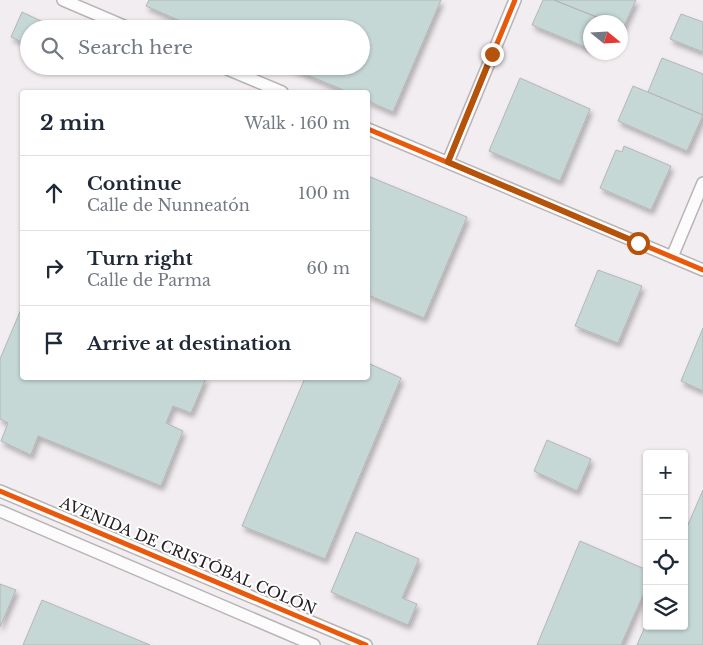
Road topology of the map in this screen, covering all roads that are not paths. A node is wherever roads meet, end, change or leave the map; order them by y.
1 (63, 0) edge
2 (515, 0) edge
3 (110, 20) edge
4 (241, 75) edge
5 (277, 90) edge
6 (370, 129) edge
7 (448, 162) junction
8 (703, 183) edge
9 (672, 257) junction
10 (703, 270) edge
11 (0, 491) edge
12 (0, 511) edge
13 (314, 645) edge
14 (366, 645) edge

1 - 3 street
2 - 7 street
4 - 5 street
6 - 7 street
7 - 9 street
8 - 9 street
9 - 10 street
11 - 14 street, AVENIDA DE CRISTÓBAL COLÓN
12 - 13 street

